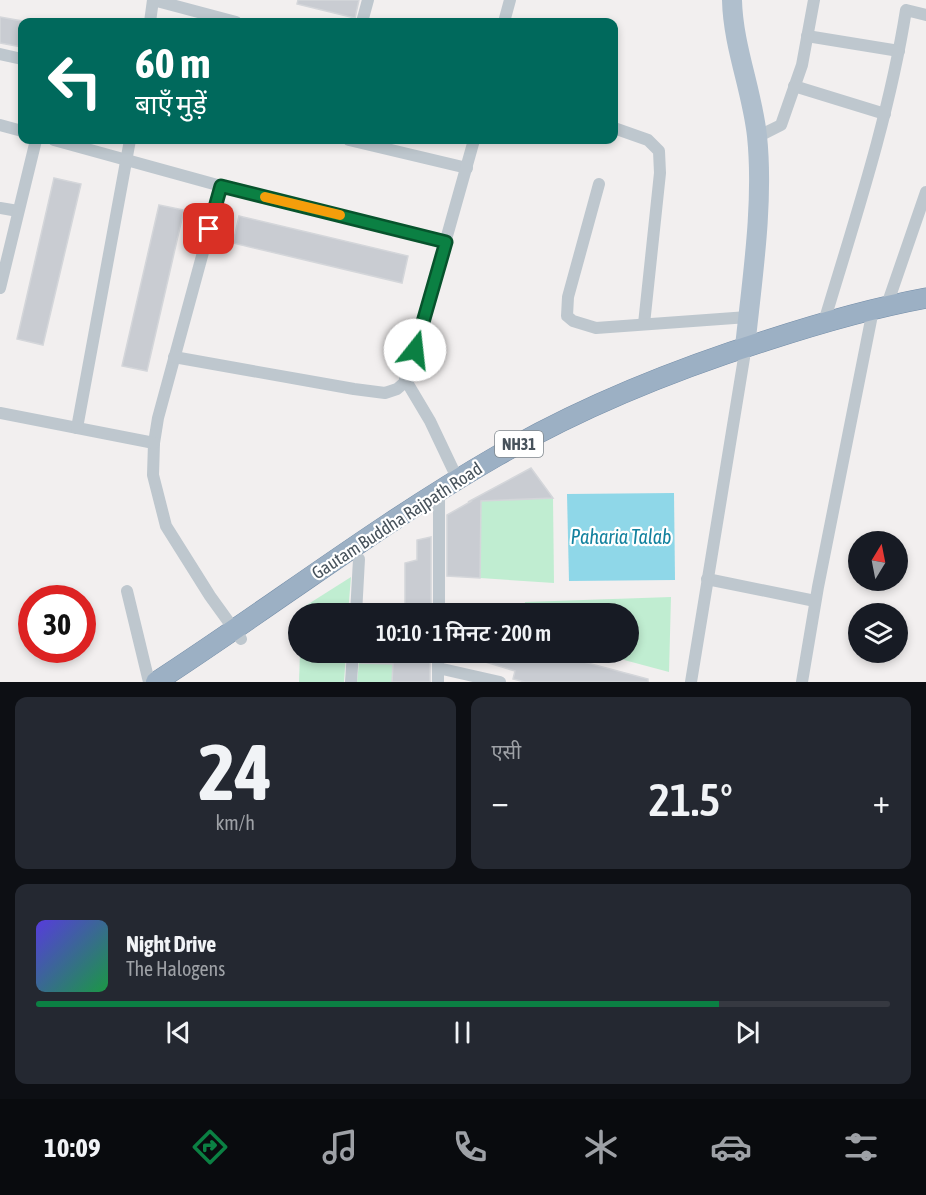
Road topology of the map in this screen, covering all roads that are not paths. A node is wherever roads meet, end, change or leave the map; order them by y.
1 (153, 0) edge
2 (368, 0) edge
3 (510, 0) edge
4 (732, 0) edge
5 (814, 0) edge
6 (926, 15) edge
7 (151, 18) edge
8 (221, 18) edge
9 (363, 18) edge
10 (505, 18) edge
11 (807, 36) junction
12 (899, 51) junction
13 (0, 54) edge
14 (18, 58) edge
15 (794, 86) junction
16 (885, 114) junction
17 (0, 125) edge
18 (618, 129) edge
19 (18, 130) edge
20 (757, 137) junction
21 (35, 144) edge
22 (69, 144) edge
23 (129, 144) edge
24 (366, 144) edge
25 (473, 144) edge
26 (127, 160) junction
27 (466, 168) junction
28 (599, 184) dead end
29 (221, 186) junction
30 (926, 192) edge
31 (0, 208) edge
32 (18, 211) junction
33 (446, 242) junction
34 (0, 288) edge
35 (926, 298) edge
36 (887, 305) junction
37 (926, 309) edge
38 (748, 317) junction
39 (871, 320) junction
40 (824, 322) junction
41 (644, 324) junction
42 (744, 352) junction
43 (174, 357) junction
44 (405, 379) junction
45 (0, 413) edge
46 (76, 428) junction
47 (154, 443) junction
48 (458, 480) junction
49 (439, 500) junction
50 (359, 559) junction
51 (707, 579) junction
52 (126, 591) dead end
53 (815, 601) junction
54 (357, 603) edge
55 (439, 603) edge
56 (238, 634) junction
57 (352, 663) edge
58 (438, 663) edge
59 (438, 668) junction
60 (149, 682) edge
61 (156, 682) edge
62 (176, 682) edge
63 (351, 682) edge
64 (438, 682) edge
65 (500, 682) edge
66 (691, 682) edge
67 (802, 682) edge

1 - 7 street
1 - 8 street
2 - 9 street
3 - 10 street
4 - 20 main road
5 - 11 street
6 - 12 street
11 - 12 street
11 - 15 street
12 - 16 street
13 - 14 street
15 - 16 street
15 - 20 street
16 - 40 street
17 - 19 street
18 - 41 street
20 - 38 main road
21 - 32 street
22 - 26 street
23 - 26 street
24 - 27 street
25 - 27 street
26 - 29 street
26 - 46 street
27 - 33 street
28 - 41 street
29 - 33 street
29 - 43 street
30 - 36 street
31 - 32 street
32 - 34 street
33 - 44 street
35 - 36 highway, Gautam Buddha Rajpath Road / NH31
36 - 40 highway, Gautam Buddha Rajpath Road / NH31
37 - 39 highway, NH31
38 - 41 street
38 - 42 main road
39 - 42 highway, NH31
39 - 53 street
40 - 42 highway, Gautam Buddha Rajpath Road / NH31
42 - 48 highway, Gautam Buddha Rajpath Road / NH31
42 - 49 highway, NH31
42 - 51 street
43 - 44 street
43 - 47 street
44 - 48 street
45 - 46 street
46 - 47 street
47 - 56 street
48 - 49 highway, Gautam Buddha Rajpath Road / NH31
49 - 50 highway, NH31
49 - 55 street
49 - 56 highway, Gautam Buddha Rajpath Road / NH31
50 - 54 street
50 - 56 highway, NH31
51 - 53 street
51 - 66 street
52 - 60 street
53 - 67 street
56 - 61 highway, Gautam Buddha Rajpath Road / NH31
56 - 62 highway, NH31
57 - 63 street
58 - 59 street
59 - 64 street
59 - 65 street

